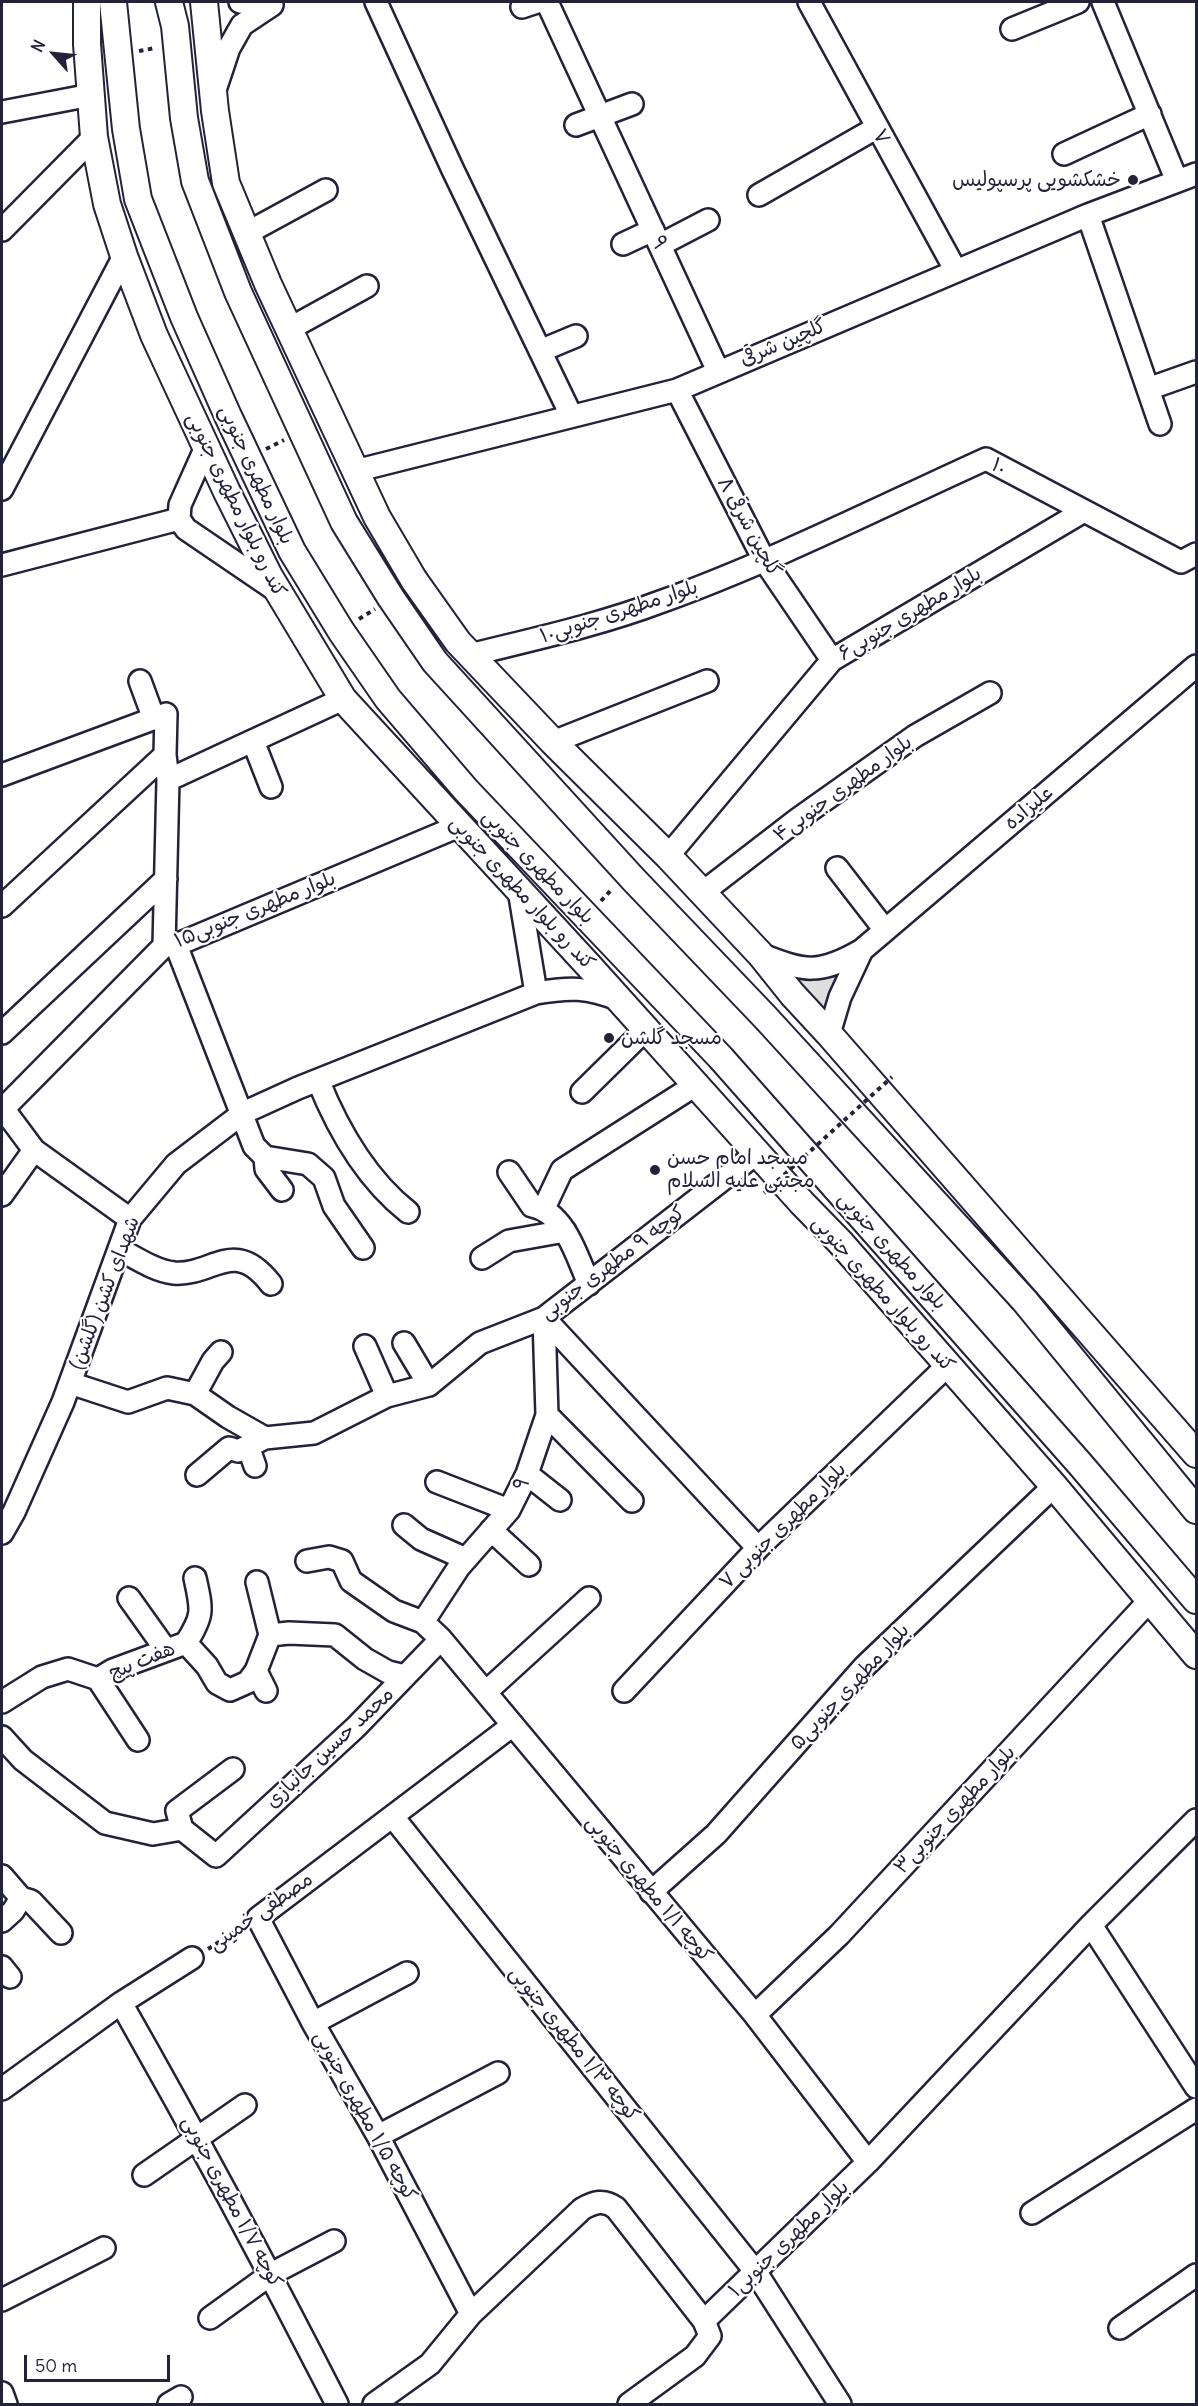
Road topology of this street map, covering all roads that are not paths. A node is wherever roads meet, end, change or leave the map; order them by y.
1 (87, 2) edge
2 (112, 2) edge
3 (169, 2) edge
4 (204, 2) edge
5 (240, 2) edge
6 (376, 2) edge
7 (547, 2) edge
8 (809, 2) edge
9 (1078, 2) edge
10 (1103, 2) edge
11 (274, 3) edge
12 (1012, 29) dead end
13 (213, 93) junction
14 (90, 95) junction
15 (632, 104) dead end
16 (2, 112) edge
17 (1150, 114) junction
18 (598, 116) junction
19 (576, 125) dead end
20 (876, 128) junction
21 (94, 137) junction
22 (1064, 154) dead end
23 (1187, 177) edge
24 (326, 190) dead end
25 (759, 195) dead end
26 (1088, 215) junction
27 (708, 220) dead end
28 (2, 230) edge
29 (247, 233) junction
30 (656, 237) junction
31 (623, 244) dead end
32 (124, 256) junction
33 (956, 271) junction
34 (367, 286) dead end
35 (289, 329) junction
36 (576, 336) dead end
37 (540, 351) junction
38 (718, 370) junction
39 (1197, 372) edge
40 (1148, 389) junction
41 (677, 390) junction
42 (571, 415) junction
43 (1160, 424) dead end
44 (206, 447) junction
45 (355, 471) junction
46 (2, 489) edge
47 (1084, 511) junction
48 (179, 519) junction
49 (1197, 554) edge
50 (764, 560) junction
51 (2, 565) edge
52 (277, 591) junction
53 (470, 655) junction
54 (832, 660) junction
55 (1197, 666) edge
56 (140, 681) dead end
57 (708, 681) dead end
58 (990, 693) dead end
59 (343, 699) junction
60 (388, 699) junction
61 (160, 716) junction
62 (547, 736) junction
63 (253, 741) junction
64 (517, 751) junction
65 (165, 755) junction
66 (403, 763) junction
67 (2, 775) edge
68 (168, 780) junction
69 (271, 787) dead end
70 (459, 826) junction
71 (668, 856) junction
72 (837, 868) dead end
73 (166, 879) junction
74 (519, 890) junction
75 (702, 893) junction
76 (2, 906) edge
77 (885, 930) junction
78 (170, 946) junction
79 (862, 950) junction
80 (760, 954) junction
81 (536, 993) junction
82 (620, 1000) junction
83 (646, 1029) junction
84 (2, 1033) edge
85 (829, 1034) junction
86 (318, 1080) junction
87 (697, 1084) junction
88 (582, 1092) dead end
89 (2, 1109) edge
90 (243, 1113) junction
91 (789, 1136) junction
92 (34, 1150) junction
93 (757, 1153) junction
94 (265, 1157) junction
95 (509, 1172) dead end
96 (282, 1190) dead end
97 (2, 1196) edge
98 (544, 1208) junction
99 (408, 1212) dead end
100 (130, 1219) junction
101 (565, 1231) junction
102 (1005, 1236) junction
103 (363, 1248) dead end
104 (119, 1249) junction
105 (482, 1258) dead end
106 (271, 1284) dead end
107 (589, 1284) junction
108 (1024, 1300) junction
109 (544, 1318) junction
110 (404, 1343) dead end
111 (365, 1346) dead end
112 (221, 1352) dead end
113 (947, 1366) junction
114 (70, 1383) junction
115 (429, 1385) junction
116 (195, 1394) junction
117 (387, 1396) junction
118 (547, 1415) junction
119 (256, 1450) junction
120 (1197, 1454) edge
121 (527, 1474) junction
122 (197, 1475) dead end
123 (436, 1482) dead end
124 (1054, 1486) junction
125 (560, 1500) dead end
126 (632, 1501) dead end
127 (509, 1510) junction
128 (1197, 1510) edge
129 (404, 1525) dead end
130 (491, 1530) junction
131 (2, 1533) edge
132 (758, 1548) junction
133 (466, 1559) junction
134 (307, 1561) dead end
135 (529, 1565) dead end
136 (195, 1578) dead end
137 (257, 1582) dead end
138 (129, 1598) dead end
139 (589, 1598) dead end
140 (1150, 1600) junction
141 (1197, 1600) edge
142 (423, 1622) junction
143 (270, 1635) junction
144 (441, 1639) junction
145 (176, 1646) junction
146 (1197, 1655) edge
147 (256, 1671) junction
148 (405, 1676) junction
149 (98, 1679) junction
150 (266, 1691) dead end
151 (624, 1691) dead end
152 (486, 1692) junction
153 (2, 1702) edge
154 (513, 1725) junction
155 (2, 1737) edge
156 (138, 1740) dead end
157 (233, 1769) dead end
158 (393, 1817) junction
159 (1197, 1820) edge
160 (182, 1829) junction
161 (2, 1876) edge
162 (651, 1892) junction
163 (21, 1898) junction
164 (258, 1918) joint
165 (2, 1921) edge
166 (1091, 1925) junction
167 (61, 1933) dead end
168 (192, 1958) road end
169 (407, 1973) dead end
170 (121, 2003) junction
171 (755, 2015) junction
172 (313, 2023) junction
173 (498, 2073) dead end
174 (1197, 2087) edge
175 (2, 2089) edge
176 (245, 2105) dead end
177 (1197, 2109) edge
178 (378, 2136) junction
179 (198, 2139) junction
180 (868, 2162) junction
181 (144, 2175) dead end
182 (1032, 2213) dead end
183 (334, 2241) dead end
184 (104, 2248) dead end
185 (755, 2271) junction
186 (271, 2274) junction
187 (1197, 2275) edge
188 (2, 2300) edge
189 (471, 2314) junction
190 (210, 2318) dead end
191 (704, 2321) junction
192 (1120, 2328) dead end
193 (2, 2393) edge
194 (6, 2404) edge
195 (337, 2404) edge
196 (374, 2404) edge
197 (629, 2404) edge
198 (840, 2404) edge

1 - 14 main road, کند رو بلوار مطهری جنوبی
2 - 60 main road, بلوار مطهری جنوبی
3 - 64 main road
4 - 13 main road
5 - 11 street
6 - 37 street
7 - 18 street, ۹
8 - 20 street, ۷
9 - 12 street
10 - 17 street
11 - 13 street
13 - 29 main road
14 - 16 street
14 - 21 main road, کند رو بلوار مطهری جنوبی
15 - 18 street
17 - 22 street
17 - 23 street
18 - 19 street
18 - 30 street, ۹
20 - 25 street
20 - 33 street, ۷
21 - 28 street
21 - 32 main road, کند رو بلوار مطهری جنوبی
23 - 26 street, گلچین شرقی
24 - 29 street
26 - 33 street, گلچین شرقی
26 - 40 street
27 - 30 street
29 - 35 main road
30 - 31 street
30 - 38 street, ۹
32 - 44 main road, کند رو بلوار مطهری جنوبی
32 - 46 street
33 - 38 street, گلچین شرقی
34 - 35 street
35 - 45 main road
36 - 37 street
37 - 42 street
38 - 41 street, گلچین شرقی
39 - 40 street
40 - 43 street
41 - 42 street, گلچین شرقی
41 - 50 street, ۸ گلچین شرقی
42 - 45 street, گلچین شرقی
44 - 48 street
44 - 52 main road, کند رو بلوار مطهری جنوبی
45 - 53 main road
47 - 49 street, ۱۰
47 - 50 street, ۱۰
47 - 54 street, بلوار مطهری جنوبی۶
48 - 51 street
48 - 52 street
50 - 53 street, بلوار مطهری جنوبی۱۰
50 - 54 street, ۸ گلچین شرقی
52 - 59 main road, کند رو بلوار مطهری جنوبی
53 - 62 main road
54 - 71 street, بلوار مطهری جنوبی۶
55 - 77 street, علیزاده
56 - 61 street
57 - 62 street
58 - 75 street, بلوار مطهری جنوبی۴
59 - 63 street
59 - 66 main road, کند رو بلوار مطهری جنوبی
60 - 66 main road
60 - 91 main road, بلوار مطهری جنوبی
61 - 65 street
61 - 67 street
62 - 64 main road
62 - 71 main road
63 - 68 street
63 - 69 street
64 - 108 main road
65 - 68 street
65 - 76 street
66 - 70 main road, کند رو بلوار مطهری جنوبی
68 - 73 street
70 - 74 main road, کند رو بلوار مطهری جنوبی
70 - 78 street, بلوار مطهری جنوبی۱۵
71 - 75 main road
72 - 77 street
73 - 78 street
73 - 84 street
74 - 81 street
74 - 82 main road, کند رو بلوار مطهری جنوبی
75 - 80 main road
77 - 79 street, علیزاده
78 - 89 street, بلوار مطهری جنوبی۱۵
78 - 90 street
79 - 80 street, علیزاده
79 - 85 street, علیزاده
80 - 85 main road
81 - 82 street, شهدای کشن (گلشن)
81 - 86 street, شهدای کشن (گلشن)
82 - 83 main road, کند رو بلوار مطهری جنوبی
83 - 87 main road, کند رو بلوار مطهری جنوبی
83 - 88 street
85 - 102 main road
86 - 90 street, شهدای کشن (گلشن)
86 - 99 street
87 - 91 main road
87 - 93 main road, کند رو بلوار مطهری جنوبی
87 - 98 street
89 - 92 street
90 - 94 street
90 - 100 street, شهدای کشن (گلشن)
91 - 141 main road, بلوار مطهری جنوبی
92 - 97 street
92 - 100 street
93 - 107 street, کوچه ۹ مطهری جنوبی
93 - 113 main road, کند رو بلوار مطهری جنوبی
94 - 96 street
94 - 103 street
95 - 98 street
98 - 101 street
100 - 104 street, شهدای کشن (گلشن)
101 - 105 street
101 - 107 street
102 - 108 main road
102 - 120 main road
104 - 106 street
104 - 114 street, شهدای کشن (گلشن)
107 - 109 street, کوچه ۹ مطهری جنوبی
108 - 128 main road
109 - 115 street, کوچه ۹ مطهری جنوبی
109 - 118 street, ۹
109 - 132 street
110 - 115 street
111 - 117 street
112 - 116 street
113 - 124 main road, کند رو بلوار مطهری جنوبی
113 - 132 street, ۷ بلوار مطهری جنوبی
114 - 116 street
114 - 131 street, شهدای کشن (گلشن)
115 - 117 street, کوچه ۹ مطهری جنوبی
116 - 119 street
117 - 119 street, کوچه ۹ مطهری جنوبی
118 - 121 street, ۹
118 - 126 street
119 - 122 street, کوچه ۹ مطهری جنوبی
121 - 125 street
121 - 127 street, ۹
123 - 127 street
124 - 140 main road, کند رو بلوار مطهری جنوبی
124 - 162 street, ۵بلوار مطهری جنوبی
127 - 130 street, ۹
129 - 133 street
130 - 133 street, ۹
130 - 135 street
132 - 151 street, ۷ بلوار مطهری جنوبی
133 - 142 street, ۹
134 - 142 street
136 - 145 street
137 - 143 street
138 - 145 street
139 - 152 street
140 - 146 main road, کند رو بلوار مطهری جنوبی
140 - 171 street, بلوار مطهری جنوبی۳
142 - 144 street, کوچه ۱/۱ مطهری جنوبی
143 - 147 street
143 - 148 street
144 - 148 street, محمد حسین جانبازی
144 - 152 street, کوچه ۱/۱ مطهری جنوبی
145 - 147 street, هفت پیچ
145 - 149 street, هفت پیچ
147 - 150 street
148 - 160 street, محمد حسین جانبازی
149 - 153 street, هفت پیچ
149 - 156 street
152 - 154 street, کوچه ۱/۱ مطهری جنوبی
154 - 158 street, مصطفی خمینی
154 - 162 street, کوچه ۱/۱ مطهری جنوبی
155 - 160 street
157 - 160 street
158 - 164 street, مصطفی خمینی
158 - 185 street, کوچه ۱/۳ مطهری جنوبی
159 - 166 street, ۱بلوار مطهری جنوبی
161 - 163 street
162 - 171 street, کوچه ۱/۱ مطهری جنوبی
163 - 165 street
163 - 167 street
164 - 172 street, کوچه ۱/۵ مطهری جنوبی
166 - 174 street
166 - 180 street, ۱بلوار مطهری جنوبی
168 - 170 street, مصطفی خمینی
169 - 172 street
170 - 175 street, مصطفی خمینی
170 - 179 street, کوچه ۱/۷ مطهری جنوبی
171 - 180 street, کوچه ۱/۱ مطهری جنوبی
172 - 178 street, کوچه ۱/۵ مطهری جنوبی
173 - 178 street
176 - 179 street
177 - 182 street
178 - 189 street, کوچه ۱/۵ مطهری جنوبی
179 - 181 street
179 - 186 street, کوچه ۱/۷ مطهری جنوبی
180 - 185 street, ۱بلوار مطهری جنوبی
183 - 186 street
184 - 188 street
185 - 191 street, ۱بلوار مطهری جنوبی
185 - 198 street, کوچه ۱/۳ مطهری جنوبی
186 - 190 street
186 - 195 street, کوچه ۱/۷ مطهری جنوبی
187 - 192 street
189 - 191 street
189 - 196 street
191 - 197 street
193 - 194 street

